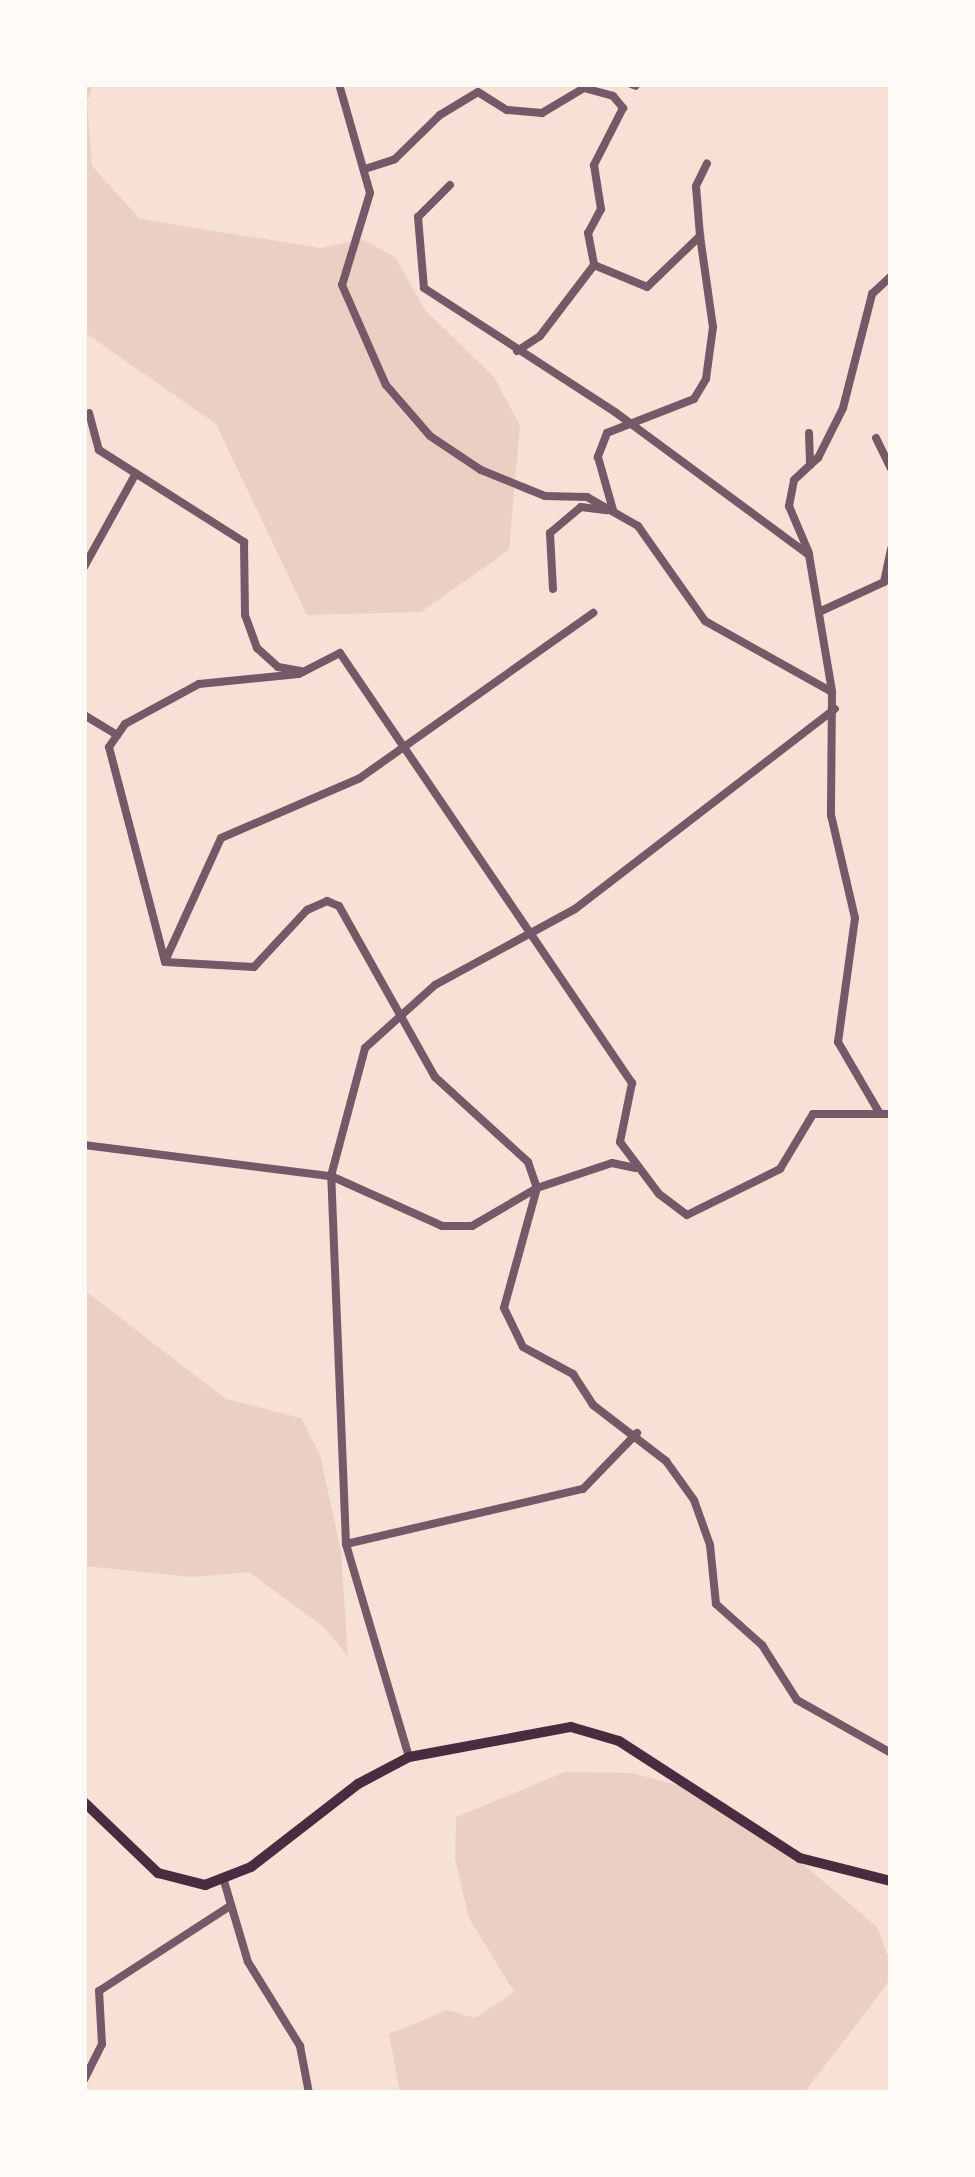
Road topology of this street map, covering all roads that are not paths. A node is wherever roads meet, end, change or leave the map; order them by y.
1 (339, 84) edge
2 (707, 163) dead end
3 (368, 168) junction
4 (450, 185) dead end
5 (700, 236) junction
6 (594, 265) junction
7 (891, 276) edge
8 (517, 351) junction
9 (88, 413) dead end
10 (626, 422) junction
11 (808, 433) dead end
12 (876, 438) dead end
13 (810, 465) junction
14 (891, 469) edge
15 (136, 473) junction
16 (614, 511) junction
17 (891, 549) edge
18 (809, 555) junction
19 (84, 567) edge
20 (553, 589) dead end
21 (819, 612) junction
22 (593, 613) dead end
23 (314, 669) junction
24 (832, 692) junction
25 (836, 706) junction
26 (84, 715) edge
27 (117, 736) junction
28 (401, 747) junction
29 (532, 934) junction
30 (165, 962) junction
31 (398, 1014) junction
32 (880, 1114) junction
33 (891, 1114) edge
34 (84, 1145) edge
35 (636, 1168) junction
36 (331, 1176) junction
37 (537, 1188) junction
38 (637, 1433) junction
39 (346, 1544) junction
40 (891, 1753) edge
41 (409, 1757) junction
42 (84, 1802) edge
43 (224, 1881) junction
44 (891, 1881) edge
45 (230, 1906) junction
46 (84, 2080) edge
47 (309, 2093) edge

1 - 3 street
2 - 5 street
3 - 6 street
3 - 16 street
4 - 8 street
5 - 6 street
5 - 10 street
6 - 8 street
7 - 13 street
8 - 10 street
9 - 15 street
10 - 16 street
10 - 18 street
11 - 13 street
12 - 14 street
13 - 18 street
15 - 19 street
15 - 23 street
16 - 20 street
16 - 24 street
17 - 21 street
18 - 21 street
21 - 24 street
22 - 28 street
23 - 27 street
23 - 28 street
24 - 25 street
25 - 29 street
25 - 32 street
26 - 27 street
27 - 30 street
28 - 29 street
28 - 30 street
29 - 31 street
29 - 35 street
30 - 31 street
31 - 36 street
31 - 37 street
32 - 33 street
32 - 35 street
34 - 36 street
35 - 37 street
36 - 37 street
36 - 39 street
37 - 38 street
38 - 39 street
38 - 40 street
39 - 41 street
41 - 43 main road
41 - 44 main road
42 - 43 main road
43 - 45 street
45 - 46 street
45 - 47 street

